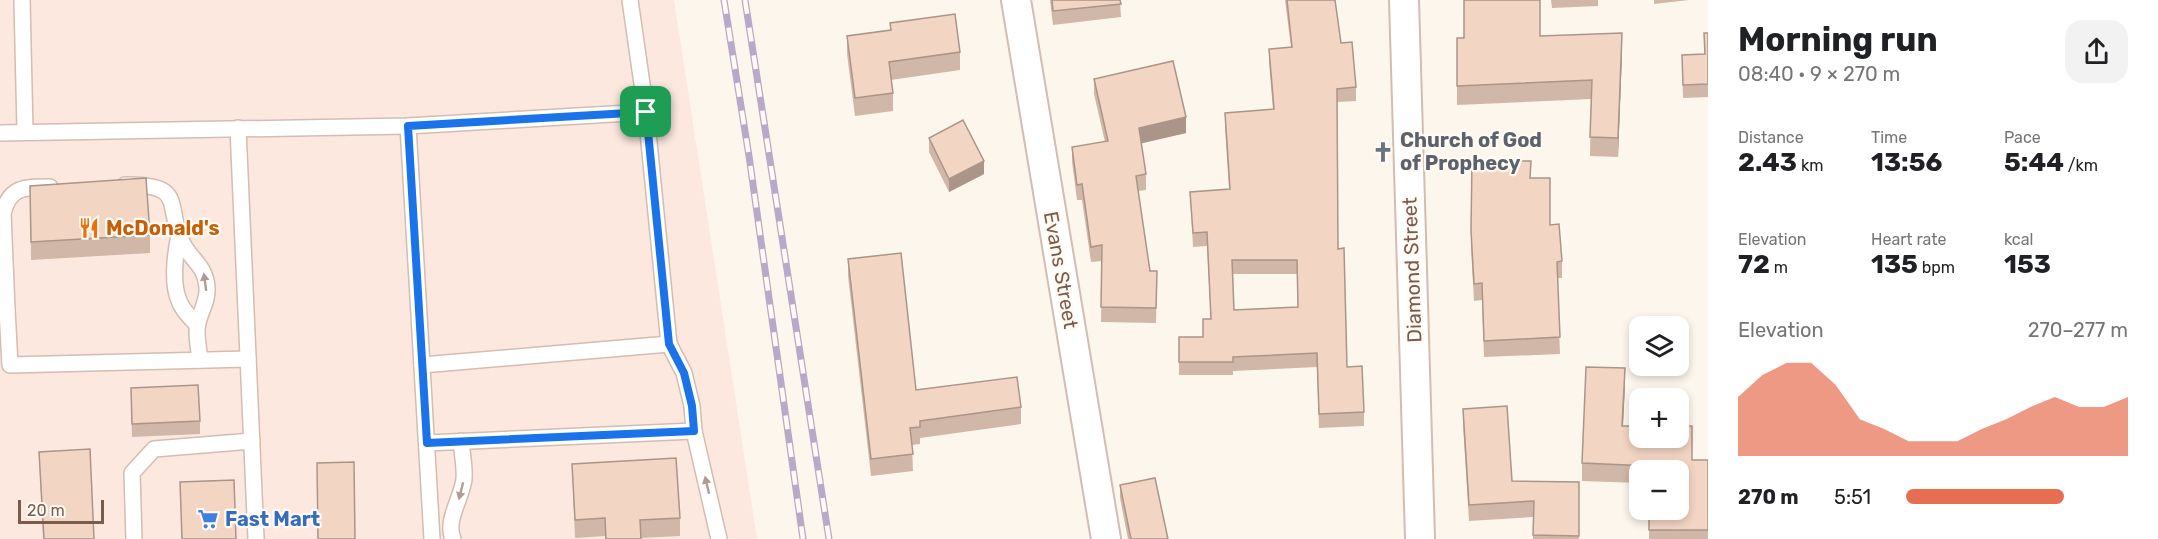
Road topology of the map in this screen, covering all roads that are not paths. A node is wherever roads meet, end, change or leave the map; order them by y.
1 (22, 0) edge
2 (630, 0) edge
3 (1016, 0) edge
4 (1404, 0) edge
5 (646, 112) junction
6 (408, 126) junction
7 (238, 128) junction
8 (25, 131) junction
9 (0, 133) edge
10 (115, 185) edge
11 (60, 187) edge
12 (179, 236) junction
13 (4, 309) edge
14 (197, 325) junction
15 (669, 344) junction
16 (248, 359) junction
17 (200, 360) junction
18 (422, 364) junction
19 (694, 431) junction
20 (252, 441) junction
21 (461, 441) junction
22 (427, 443) junction
23 (134, 539) edge
24 (256, 539) edge
25 (432, 539) edge
26 (453, 539) edge
27 (719, 539) edge
28 (1106, 539) edge
29 (1420, 539) edge

1 - 8 lane
2 - 5 lane
3 - 28 street, Evans Street
4 - 29 street, Diamond Street
5 - 6 lane
5 - 15 lane
6 - 7 lane
6 - 18 lane
7 - 8 lane
7 - 16 lane
8 - 9 lane
10 - 12 lane
11 - 13 lane
12 - 14 lane
14 -> 12 lane
13 - 17 lane
14 - 17 lane
15 - 18 lane
15 - 19 lane
16 - 17 lane
16 - 20 lane
18 - 22 lane
19 - 21 lane
27 -> 19 lane
20 - 23 lane
20 - 24 lane
21 - 22 lane
21 -> 26 lane
22 - 25 lane

